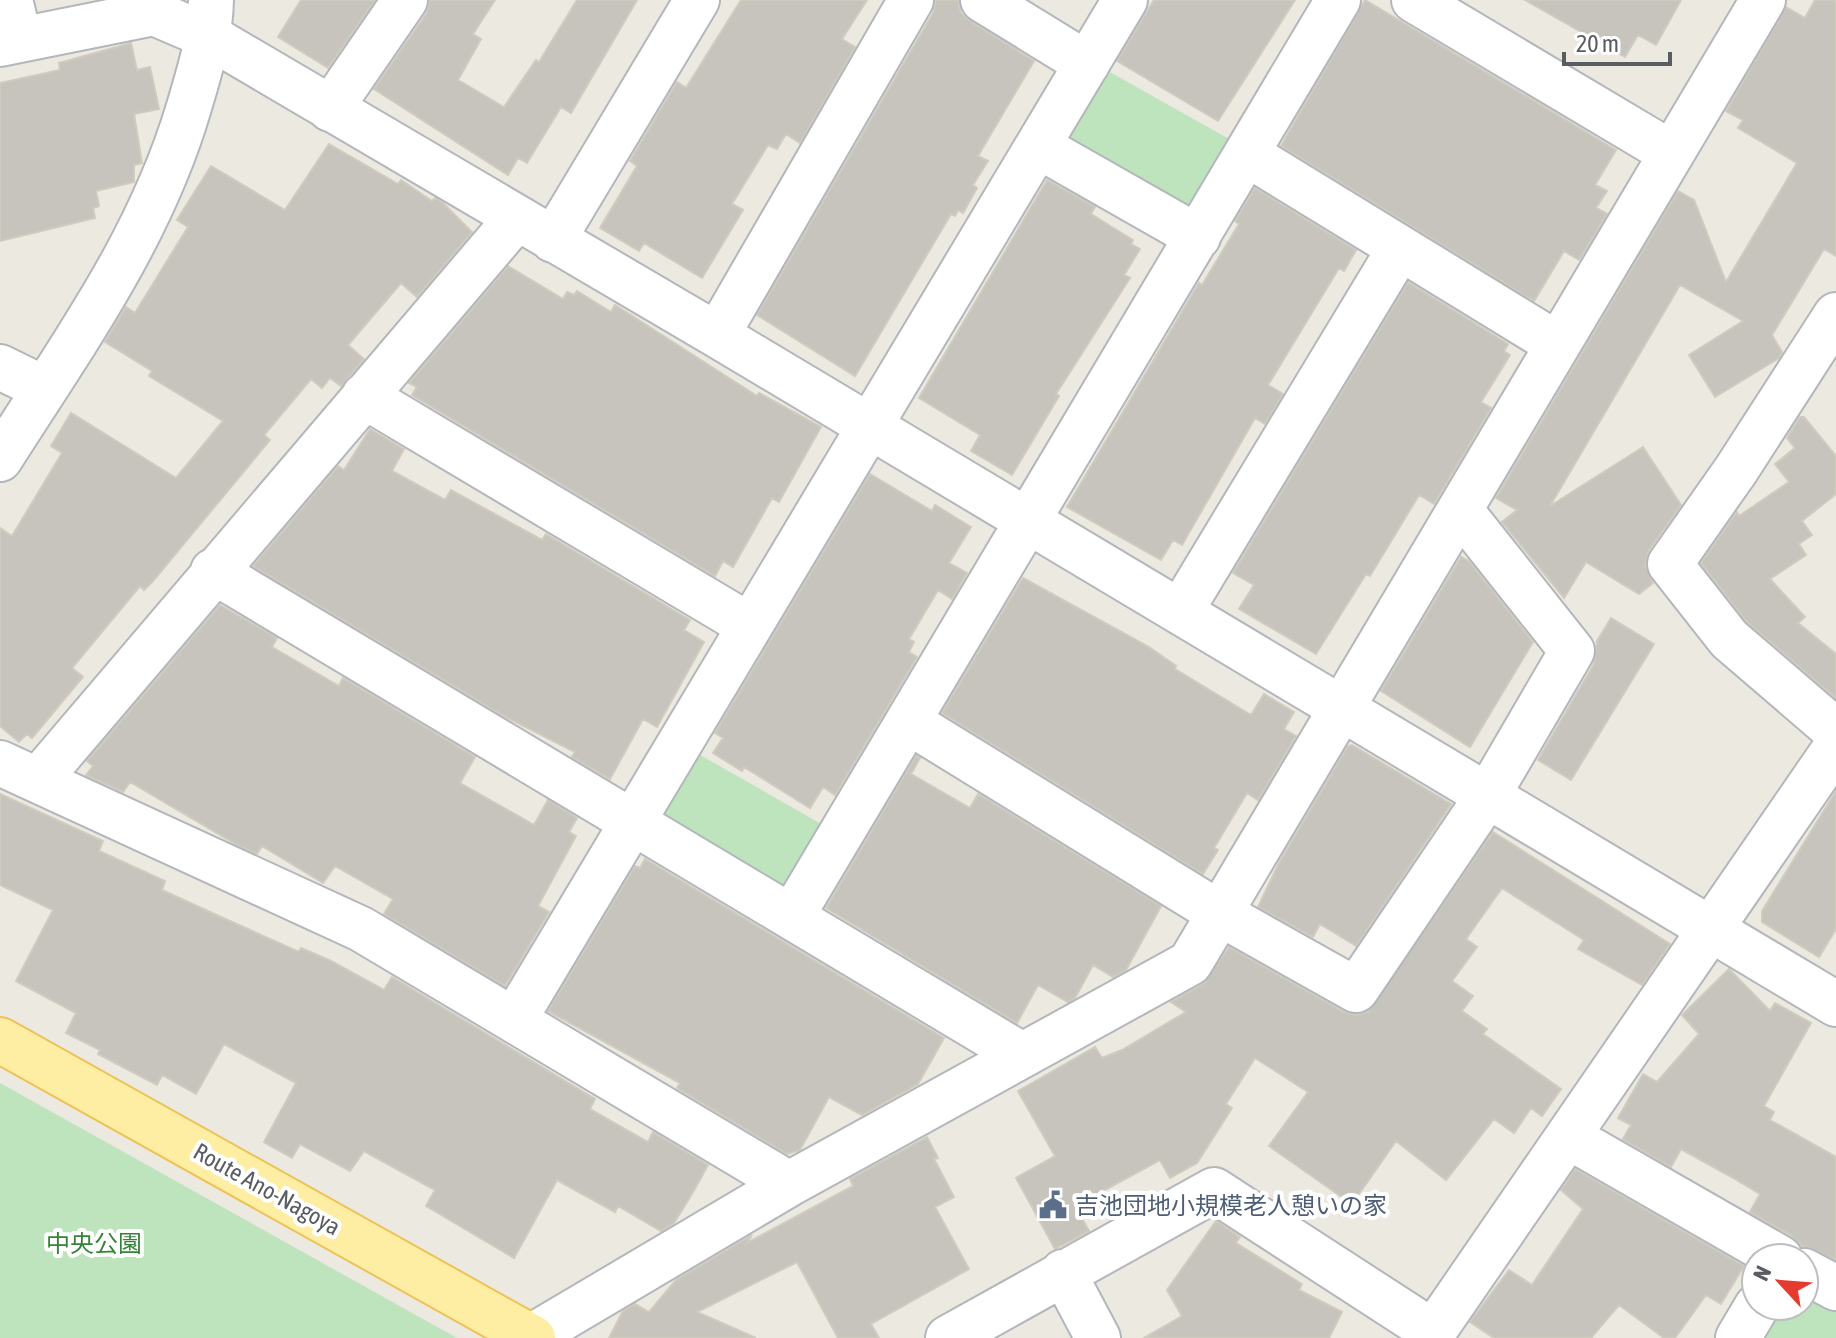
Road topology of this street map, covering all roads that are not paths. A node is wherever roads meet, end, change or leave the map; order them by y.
1 (405, 0) edge
2 (697, 0) edge
3 (911, 0) edge
4 (983, 0) edge
5 (1125, 0) edge
6 (1338, 0) edge
7 (1763, 0) edge
8 (1428, 4) edge
9 (211, 18) edge
10 (10, 28) edge
11 (1087, 64) junction
12 (330, 109) junction
13 (1038, 146) junction
14 (1671, 153) junction
15 (1247, 154) junction
16 (516, 219) junction
17 (1198, 237) junction
18 (553, 240) junction
19 (1400, 248) junction
20 (1836, 315) edge
21 (717, 335) junction
22 (1557, 344) junction
23 (0, 367) edge
24 (45, 389) junction
25 (364, 396) junction
26 (869, 428) junction
27 (0, 459) edge
28 (1461, 511) junction
29 (1029, 522) junction
30 (213, 571) junction
31 (1180, 612) junction
32 (750, 626) junction
33 (1339, 708) junction
34 (909, 722) junction
35 (1836, 731) edge
36 (1836, 747) edge
37 (20, 771) edge
38 (1488, 795) junction
39 (632, 822) junction
40 (1219, 913) junction
41 (792, 916) junction
42 (1712, 929) junction
43 (1836, 1004) edge
44 (514, 1020) junction
45 (0, 1040) edge
46 (1022, 1055) junction
47 (1569, 1137) junction
48 (789, 1184) junction
49 (1752, 1242) edge
50 (1063, 1272) junction
51 (1431, 1335) edge
52 (531, 1337) edge
53 (948, 1338) edge
54 (1098, 1338) edge

1 - 12 street
2 - 18 street
3 - 21 street
4 - 11 street
5 - 11 street
6 - 15 street
7 - 14 street
8 - 14 street
9 - 10 street
9 - 12 street
9 - 24 street
11 - 13 street
12 - 16 street
13 - 17 street
13 - 26 street
14 - 22 street
15 - 17 street
15 - 19 street
16 - 18 street
16 - 25 street
17 - 29 street
18 - 21 street
19 - 22 street
19 - 31 street
20 - 35 street
21 - 26 street
22 - 28 street
23 - 24 street
24 - 27 street
25 - 30 street
25 - 32 street
26 - 29 street
26 - 32 street
28 - 33 street
28 - 38 street
29 - 31 street
29 - 34 street
30 - 37 street
30 - 39 street
31 - 33 street
32 - 39 street
33 - 38 street
33 - 40 street
34 - 40 street
34 - 41 street
36 - 42 street
37 - 44 street
38 - 40 street
38 - 42 street
39 - 41 street
39 - 44 street
40 - 46 street
41 - 46 street
42 - 43 street
42 - 47 street
44 - 48 street
45 - 52 main road, Route Ano-Nagoya
46 - 48 street
47 - 49 street
47 - 51 street
48 - 52 street
50 - 51 street
50 - 53 street
50 - 54 street

